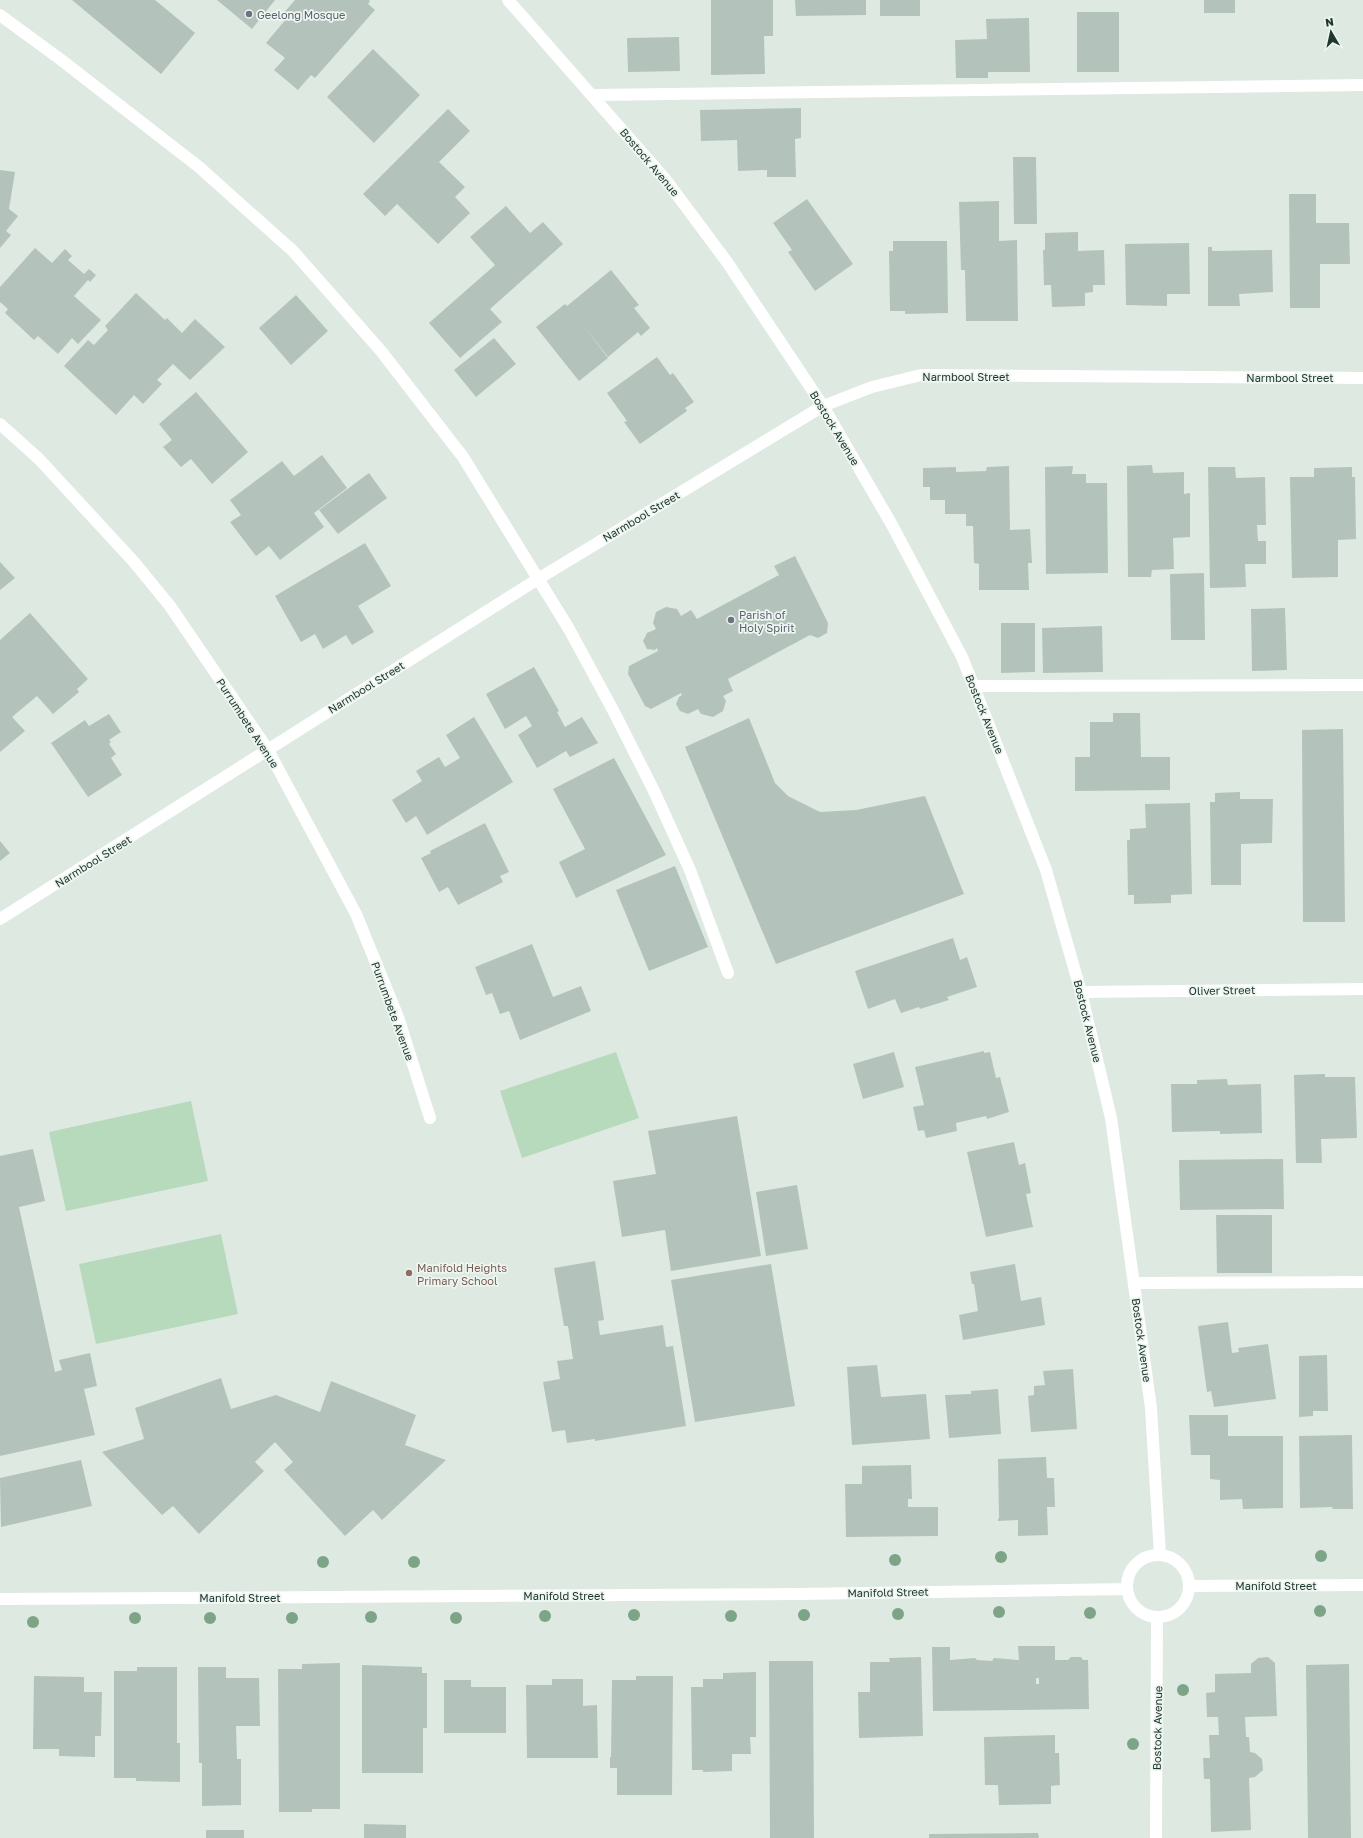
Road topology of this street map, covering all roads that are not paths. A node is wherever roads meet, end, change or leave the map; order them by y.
1 (508, 0) edge
2 (0, 15) edge
3 (1363, 85) edge
4 (594, 96) junction
5 (1363, 378) edge
6 (824, 406) junction
7 (0, 424) edge
8 (538, 579) junction
9 (1363, 685) edge
10 (974, 686) junction
11 (268, 750) junction
12 (0, 919) edge
13 (728, 973) dead end
14 (1363, 989) edge
15 (1081, 992) junction
16 (430, 1118) dead end
17 (1363, 1282) edge
18 (1135, 1283) junction
19 (1160, 1555) junction
20 (1363, 1585) edge
21 (1190, 1586) junction
22 (1127, 1589) junction
23 (0, 1598) edge
24 (1158, 1618) junction
25 (1156, 1838) edge

1 - 4 street, Bostock Avenue
2 - 8 street
3 - 4 street
4 - 6 street, Bostock Avenue
5 - 6 street, Narmbool Street
6 - 8 street, Narmbool Street
6 - 10 street, Bostock Avenue
7 - 11 street, Purrumbete Avenue
8 - 11 street, Narmbool Street
8 - 13 street
9 - 10 street
10 - 15 street, Bostock Avenue
11 - 12 street, Narmbool Street
11 - 16 street, Purrumbete Avenue
14 - 15 street, Oliver Street
15 - 18 street, Bostock Avenue
17 - 18 street
18 - 19 street, Bostock Avenue
19 - 21 street
19 - 22 street
20 - 21 street, Manifold Street
21 - 24 street
22 - 23 street, Manifold Street
22 - 24 street
24 - 25 street, Bostock Avenue

